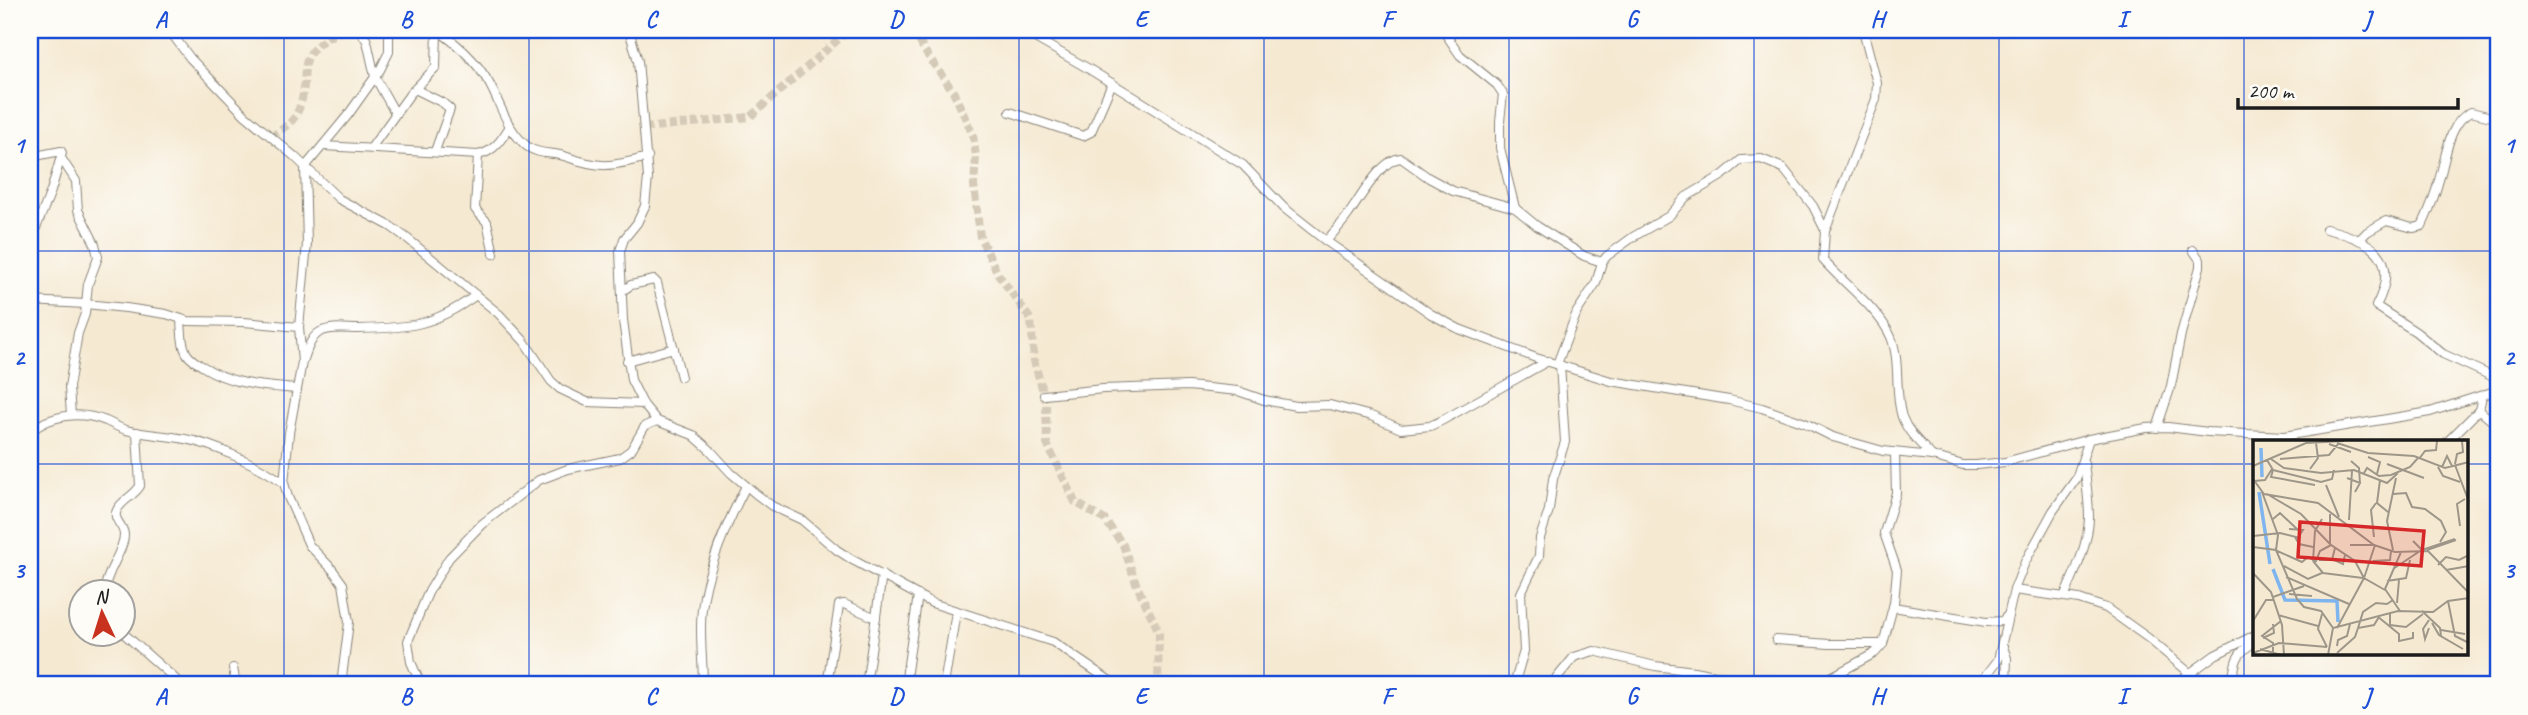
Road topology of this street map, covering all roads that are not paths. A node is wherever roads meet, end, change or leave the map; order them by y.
1 (169, 30) edge
2 (360, 30) edge
3 (389, 30) edge
4 (437, 30) edge
5 (629, 30) edge
6 (1021, 30) edge
7 (1443, 30) edge
8 (1863, 30) edge
9 (375, 77) junction
10 (1112, 83) junction
11 (415, 89) junction
12 (1010, 112) dead end
13 (395, 113) junction
14 (2498, 116) edge
15 (510, 126) junction
16 (324, 146) junction
17 (371, 148) junction
18 (435, 151) junction
19 (478, 155) junction
20 (30, 157) edge
21 (61, 158) junction
22 (648, 158) junction
23 (305, 167) junction
24 (1515, 208) junction
25 (2326, 229) dead end
26 (1825, 231) junction
27 (2359, 240) junction
28 (1326, 241) junction
29 (30, 243) edge
30 (2193, 250) dead end
31 (494, 254) dead end
32 (1602, 262) junction
33 (622, 291) junction
34 (476, 295) junction
35 (30, 302) edge
36 (85, 304) junction
37 (181, 320) junction
38 (299, 327) junction
39 (674, 348) junction
40 (627, 361) junction
41 (303, 362) junction
42 (1555, 363) junction
43 (681, 377) dead end
44 (2498, 379) edge
45 (297, 389) junction
46 (2498, 390) edge
47 (1044, 394) dead end
48 (2482, 396) junction
49 (643, 404) junction
50 (2479, 410) junction
51 (71, 415) junction
52 (657, 421) junction
53 (2498, 426) edge
54 (2157, 428) junction
55 (30, 432) edge
56 (137, 432) junction
57 (2088, 439) junction
58 (2450, 440) edge
59 (1895, 453) junction
60 (1932, 456) junction
61 (2083, 460) junction
62 (284, 483) junction
63 (747, 486) junction
64 (882, 575) junction
65 (107, 578) edge
66 (2014, 590) junction
67 (918, 596) junction
68 (2064, 597) junction
69 (1893, 607) junction
70 (956, 612) junction
71 (2008, 615) junction
72 (876, 618) junction
73 (2253, 636) edge
74 (1776, 640) dead end
75 (1882, 643) junction
76 (2253, 643) edge
77 (136, 644) edge
78 (2003, 646) junction
79 (233, 668) dead end
80 (2190, 675) junction
81 (182, 685) edge
82 (236, 685) edge
83 (341, 685) edge
84 (421, 685) edge
85 (703, 685) edge
86 (827, 685) edge
87 (866, 685) edge
88 (905, 685) edge
89 (944, 685) edge
90 (1116, 685) edge
91 (1514, 685) edge
92 (1546, 685) edge
93 (1766, 685) edge
94 (1804, 685) edge
95 (1979, 685) edge
96 (2006, 685) edge
97 (2174, 685) edge
98 (2204, 685) edge
99 (2232, 685) edge

1 - 23 street
2 - 9 street
3 - 9 street
4 - 11 street
4 - 15 street
5 - 22 street
6 - 10 street
7 - 24 street
8 - 26 street
9 - 13 street
9 - 16 street
10 - 12 street
10 - 28 street
11 - 13 street
11 - 18 street
13 - 17 street
14 - 27 street
15 - 19 street
15 - 22 street
16 - 17 street
16 - 23 street
17 - 18 street
18 - 19 street
19 - 31 street
20 - 21 street
21 - 29 street
21 - 36 street
22 - 33 street
23 - 34 street
23 - 38 street
24 - 28 street
24 - 32 street
25 - 27 street
26 - 32 street
26 - 60 street
27 - 44 street
28 - 42 street
30 - 54 street
32 - 42 street
33 - 39 street
33 - 40 street
34 - 41 street
34 - 49 street
35 - 36 street
36 - 37 street
36 - 51 street
37 - 38 street
37 - 45 street
38 - 41 street
39 - 40 street
39 - 43 street
40 - 49 street
41 - 45 street
42 - 47 street
42 - 59 street
42 - 91 street
45 - 62 street
46 - 48 street
48 - 50 street
48 - 54 street
49 - 52 street
50 - 53 street
50 - 58 street
51 - 55 street
51 - 56 street
52 - 63 street
52 - 84 street
54 - 57 street
56 - 62 street
56 - 65 street
57 - 60 street
57 - 61 street
59 - 60 street
59 - 69 street
61 - 66 street
61 - 68 street
62 - 83 street
63 - 64 street
63 - 85 street
64 - 67 street
64 - 72 street
66 - 68 street
66 - 71 street
67 - 70 street
67 - 88 street
68 - 80 street
69 - 71 street
69 - 75 street
70 - 89 street
70 - 90 street
71 - 78 street
72 - 86 street
72 - 87 street
73 - 80 street
74 - 75 street
75 - 94 street
76 - 99 street
77 - 81 street
78 - 95 street
78 - 96 street
79 - 82 street
80 - 97 street
80 - 98 street
92 - 93 street

